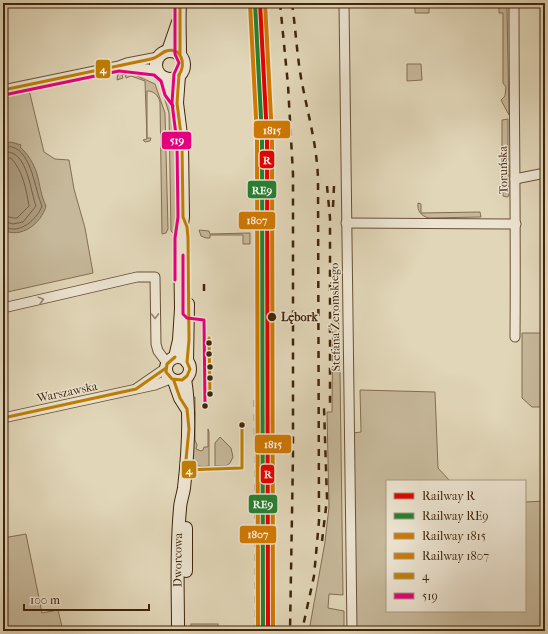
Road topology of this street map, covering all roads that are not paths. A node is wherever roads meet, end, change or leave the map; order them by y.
1 (180, 3) edge
2 (344, 3) edge
3 (514, 3) edge
4 (174, 52) junction
5 (158, 57) junction
6 (119, 66) junction
7 (161, 74) junction
8 (179, 75) junction
9 (3, 90) edge
10 (177, 103) junction
11 (545, 173) edge
12 (515, 179) junction
13 (183, 217) junction
14 (346, 223) junction
15 (516, 224) junction
16 (3, 308) edge
17 (515, 337) dead end
18 (187, 362) junction
19 (173, 371) junction
20 (3, 418) edge
21 (184, 489) junction
22 (178, 631) edge
23 (186, 631) edge
24 (352, 631) edge

1 - 4 street
2 - 14 street, Stefana Żeromskiego
3 - 12 street, Toruńska
4 - 5 street
4 - 8 street
5 - 6 street
5 - 7 street
6 - 7 street
6 - 9 street
7 - 8 street
7 - 10 street
8 - 10 street
10 - 13 street
11 - 12 street
12 - 15 street, Toruńska
13 - 18 street
13 - 19 street
14 - 15 street
14 - 24 street, Stefana Żeromskiego
15 - 17 street, Toruńska
16 -> 19 street, Dworcowa
18 - 19 street
18 - 19 street
19 - 20 street, Warszawska
19 - 21 street, Dworcowa
21 - 22 street, Dworcowa
21 - 23 street, Dworcowa

